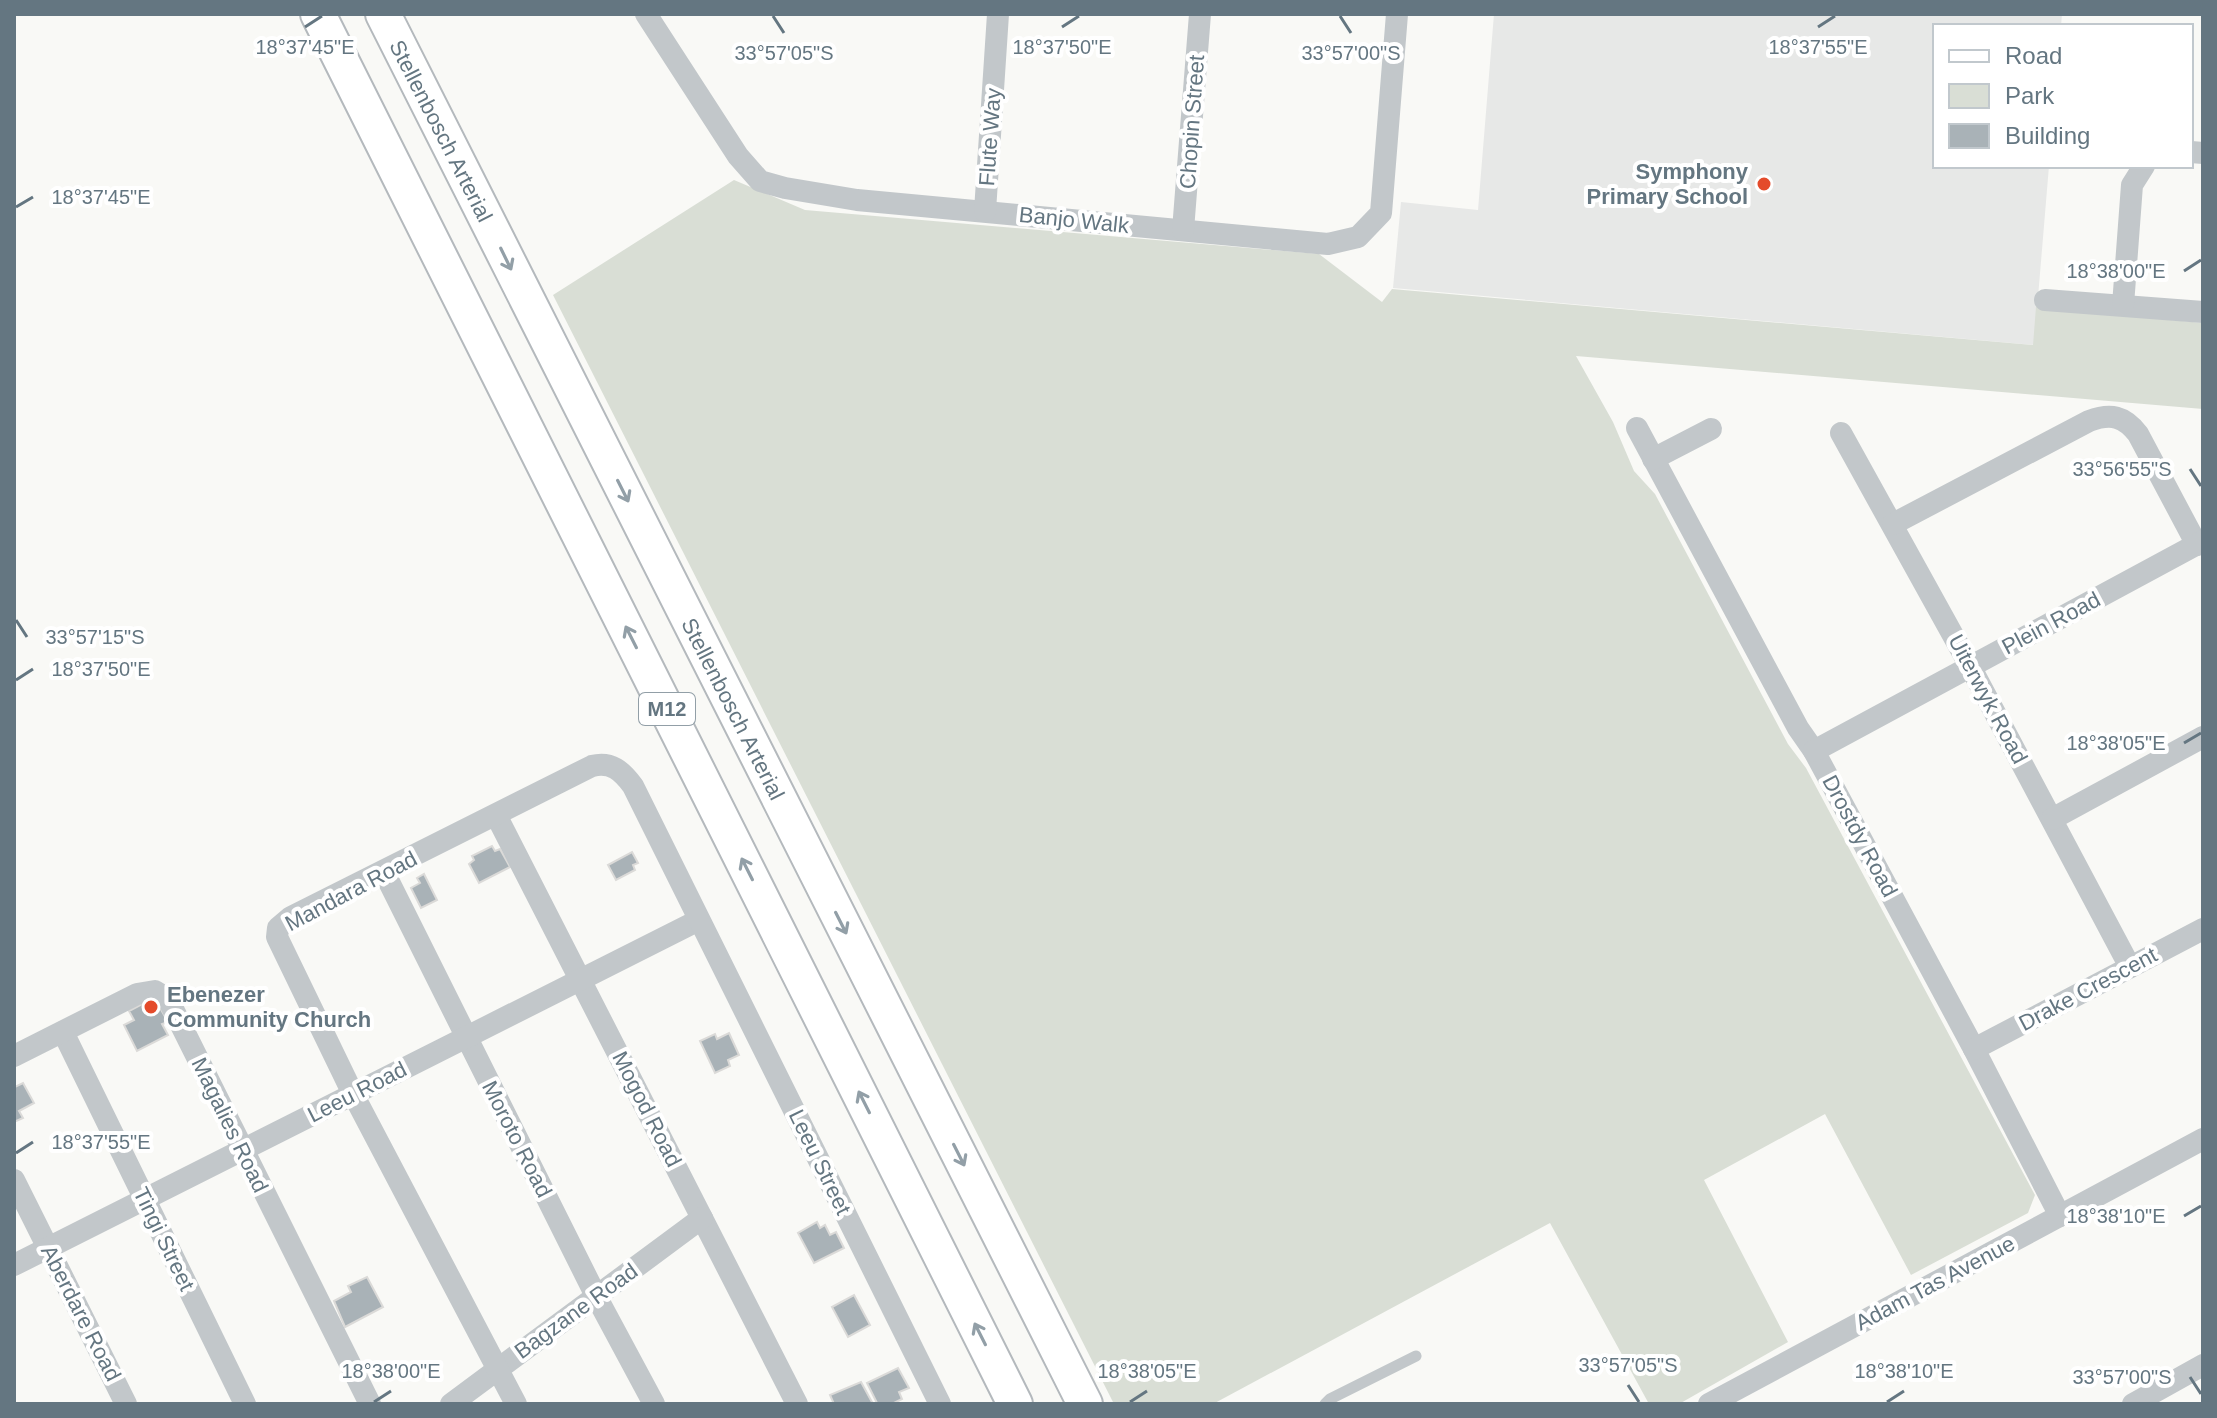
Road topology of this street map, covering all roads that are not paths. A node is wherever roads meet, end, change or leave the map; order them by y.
1 (318, 14) edge
2 (383, 14) edge
3 (646, 14) edge
4 (993, 14) edge
5 (1200, 14) edge
6 (1397, 14) edge
7 (2143, 168) edge
8 (985, 211) junction
9 (1183, 230) junction
10 (2045, 300) dead end
11 (2123, 305) junction
12 (2203, 312) edge
13 (1637, 428) dead end
14 (1711, 429) dead end
15 (1841, 433) dead end
16 (1653, 459) junction
17 (1893, 524) junction
18 (2200, 543) edge
19 (1970, 666) junction
20 (2203, 737) edge
21 (1814, 751) junction
22 (496, 815) junction
23 (2052, 819) junction
24 (384, 872) junction
25 (699, 920) junction
26 (2203, 929) edge
27 (2130, 967) junction
28 (581, 980) junction
29 (63, 1032) junction
30 (466, 1037) junction
31 (1974, 1049) junction
32 (14, 1056) edge
33 (353, 1094) junction
34 (2202, 1142) edge
35 (242, 1150) junction
36 (14, 1180) edge
37 (145, 1199) junction
38 (2060, 1216) junction
39 (702, 1218) junction
40 (48, 1248) junction
41 (14, 1265) edge
42 (596, 1296) junction
43 (1416, 1356) dead end
44 (2203, 1365) edge
45 (497, 1369) junction
46 (937, 1403) edge
47 (126, 1404) edge
48 (245, 1404) edge
49 (370, 1404) edge
50 (451, 1404) edge
51 (516, 1404) edge
52 (654, 1404) edge
53 (797, 1404) edge
54 (1015, 1404) edge
55 (1085, 1404) edge
56 (1325, 1404) edge
57 (1709, 1404) edge
58 (2133, 1404) edge

54 -> 1 main road, M12
2 -> 55 main road, Stellenbosch Arterial / M12
3 - 8 street, Banjo Walk
4 - 8 street, Flute Way
5 - 9 street, Chopin Street
6 - 9 street, Banjo Walk
7 - 11 street
8 - 9 street, Banjo Walk
10 - 11 street
11 - 12 street
13 - 16 street, Drostdy Road
14 - 16 street
15 - 17 street, Uiterwyk Road
16 - 21 street, Drostdy Road
17 - 18 street
17 - 19 street, Uiterwyk Road
18 - 19 street, Plein Road
19 - 21 street, Plein Road
19 - 23 street, Uiterwyk Road
20 - 23 street
21 - 31 street, Drostdy Road
22 - 24 street, Mandara Road
22 - 25 street, Mandara Road
22 - 28 street, Mogod Road
23 - 27 street, Uiterwyk Road
24 - 30 street, Moroto Road
24 - 33 street, Mandara Road
25 - 28 street, Leeu Road
25 - 46 street, Leeu Street
26 - 27 street, Drake Crescent
27 - 31 street, Drake Crescent
28 - 30 street, Leeu Road
28 - 39 street, Mogod Road
29 - 32 street, Magalies Road
29 - 35 street, Magalies Road
29 - 37 street, Tingi Street
30 - 33 street, Leeu Road
30 - 42 street, Moroto Road
31 - 38 street, Drostdy Road
33 - 35 street, Leeu Road
33 - 45 street, Mandara Road
34 - 38 street, Adam Tas Avenue
35 - 37 street, Leeu Road
35 - 49 street, Magalies Road
36 - 40 street, Aberdare Road
37 - 40 street, Leeu Road
37 - 48 street, Tingi Street
38 - 57 street, Adam Tas Avenue
39 - 42 street, Bagzane Road
39 - 53 street, Mogod Road
40 - 41 street, Leeu Road
40 - 47 street, Aberdare Road
42 - 45 street, Bagzane Road
42 - 52 street, Moroto Road
43 - 56 lane
44 - 58 street
45 - 50 street, Bagzane Road
45 - 51 street, Mandara Road

